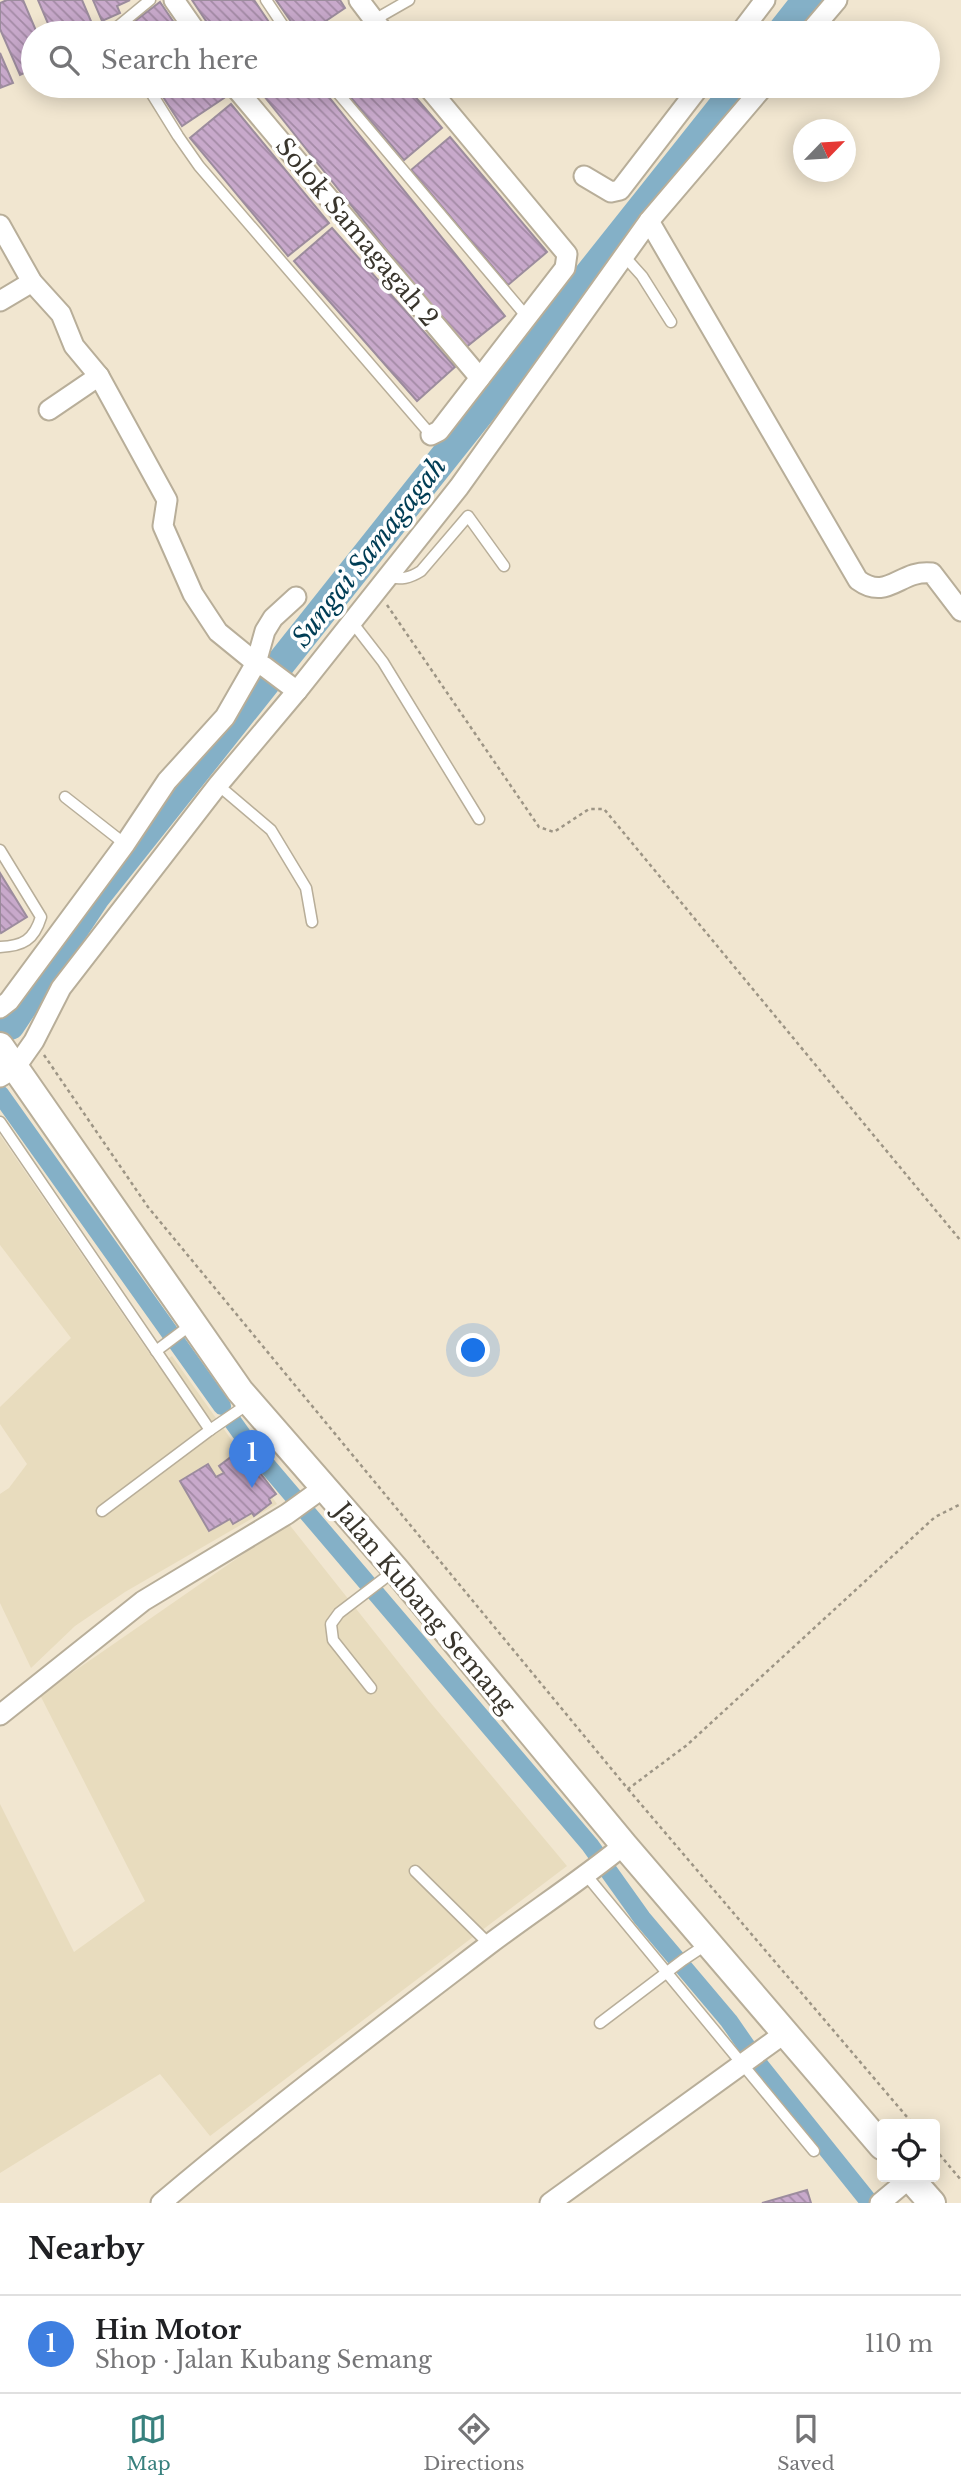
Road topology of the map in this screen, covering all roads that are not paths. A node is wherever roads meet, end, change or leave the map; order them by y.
1 (150, 0) edge
2 (174, 0) edge
3 (265, 0) edge
4 (359, 0) edge
5 (409, 0) edge
6 (765, 0) edge
7 (836, 0) edge
8 (122, 21) edge
9 (189, 21) edge
10 (280, 21) edge
11 (375, 21) edge
12 (386, 21) edge
13 (749, 21) edge
14 (819, 21) edge
15 (154, 98) edge
16 (244, 98) edge
17 (342, 98) edge
18 (437, 98) edge
19 (691, 98) edge
20 (754, 98) edge
21 (584, 176) dead end
22 (649, 221) junction
23 (0, 225) edge
24 (624, 256) junction
25 (32, 282) junction
26 (0, 301) edge
27 (527, 317) junction
28 (671, 322) dead end
29 (99, 376) junction
30 (480, 378) junction
31 (49, 411) dead end
32 (431, 436) joint
33 (504, 566) dead end
34 (382, 584) junction
35 (296, 597) dead end
36 (961, 611) edge
37 (352, 622) junction
38 (261, 665) junction
39 (293, 688) junction
40 (218, 785) junction
41 (65, 797) dead end
42 (479, 819) dead end
43 (125, 844) junction
44 (0, 850) edge
45 (312, 922) dead end
46 (0, 947) edge
47 (0, 1008) edge
48 (0, 1046) edge
49 (6, 1073) edge
50 (0, 1122) edge
51 (185, 1330) junction
52 (160, 1348) junction
53 (250, 1403) junction
54 (209, 1430) junction
55 (315, 1494) junction
56 (102, 1511) dead end
57 (387, 1577) junction
58 (371, 1688) dead end
59 (0, 1715) edge
60 (602, 1862) junction
61 (415, 1871) dead end
62 (709, 1943) junction
63 (489, 1944) junction
64 (670, 1970) junction
65 (600, 2023) dead end
66 (785, 2033) junction
67 (751, 2057) junction
68 (877, 2140) edge
69 (814, 2151) dead end
70 (903, 2182) edge
71 (913, 2182) edge
72 (161, 2203) edge
73 (550, 2203) edge
74 (880, 2203) edge
75 (932, 2203) edge

1 - 8 lane
2 - 9 street
3 - 10 lane
4 - 11 street
5 - 12 lane
6 - 13 street
7 - 14 street
15 - 32 lane
16 - 30 street, Solok Samagagah 2
17 - 27 lane
18 - 27 street
19 - 21 street
20 - 22 street
22 - 24 street
22 - 36 street
23 - 25 street
24 - 28 lane
24 - 34 street
25 - 26 street
25 - 29 street
27 - 30 street
29 - 31 street
29 - 38 street
30 - 32 street
33 - 34 lane
34 - 37 street
35 - 38 street
37 - 39 street
37 - 42 lane
38 - 39 street
38 - 43 street
39 - 40 street
40 - 45 lane
40 - 49 street
41 - 43 lane
43 - 47 street
44 - 46 lane
48 - 49 main road, Jalan Kubang Semang
49 - 51 main road, Jalan Kubang Semang
50 - 52 lane
51 - 52 lane
51 - 53 main road, Jalan Kubang Semang
52 - 54 lane
53 - 54 lane
53 - 55 main road, Jalan Kubang Semang
54 - 56 lane
55 - 57 main road, Jalan Kubang Semang
55 - 59 street
57 - 58 lane
57 - 60 main road, Jalan Kubang Semang
60 - 62 main road, Jalan Kubang Semang
60 - 63 street
60 - 64 lane
61 - 63 lane
62 - 64 lane
62 - 66 main road, Jalan Kubang Semang
63 - 72 street
64 - 65 lane
64 - 67 lane
66 - 67 street
66 - 68 main road, Jalan Kubang Semang
67 - 69 lane
67 - 73 street
70 - 74 street
71 - 75 main road

